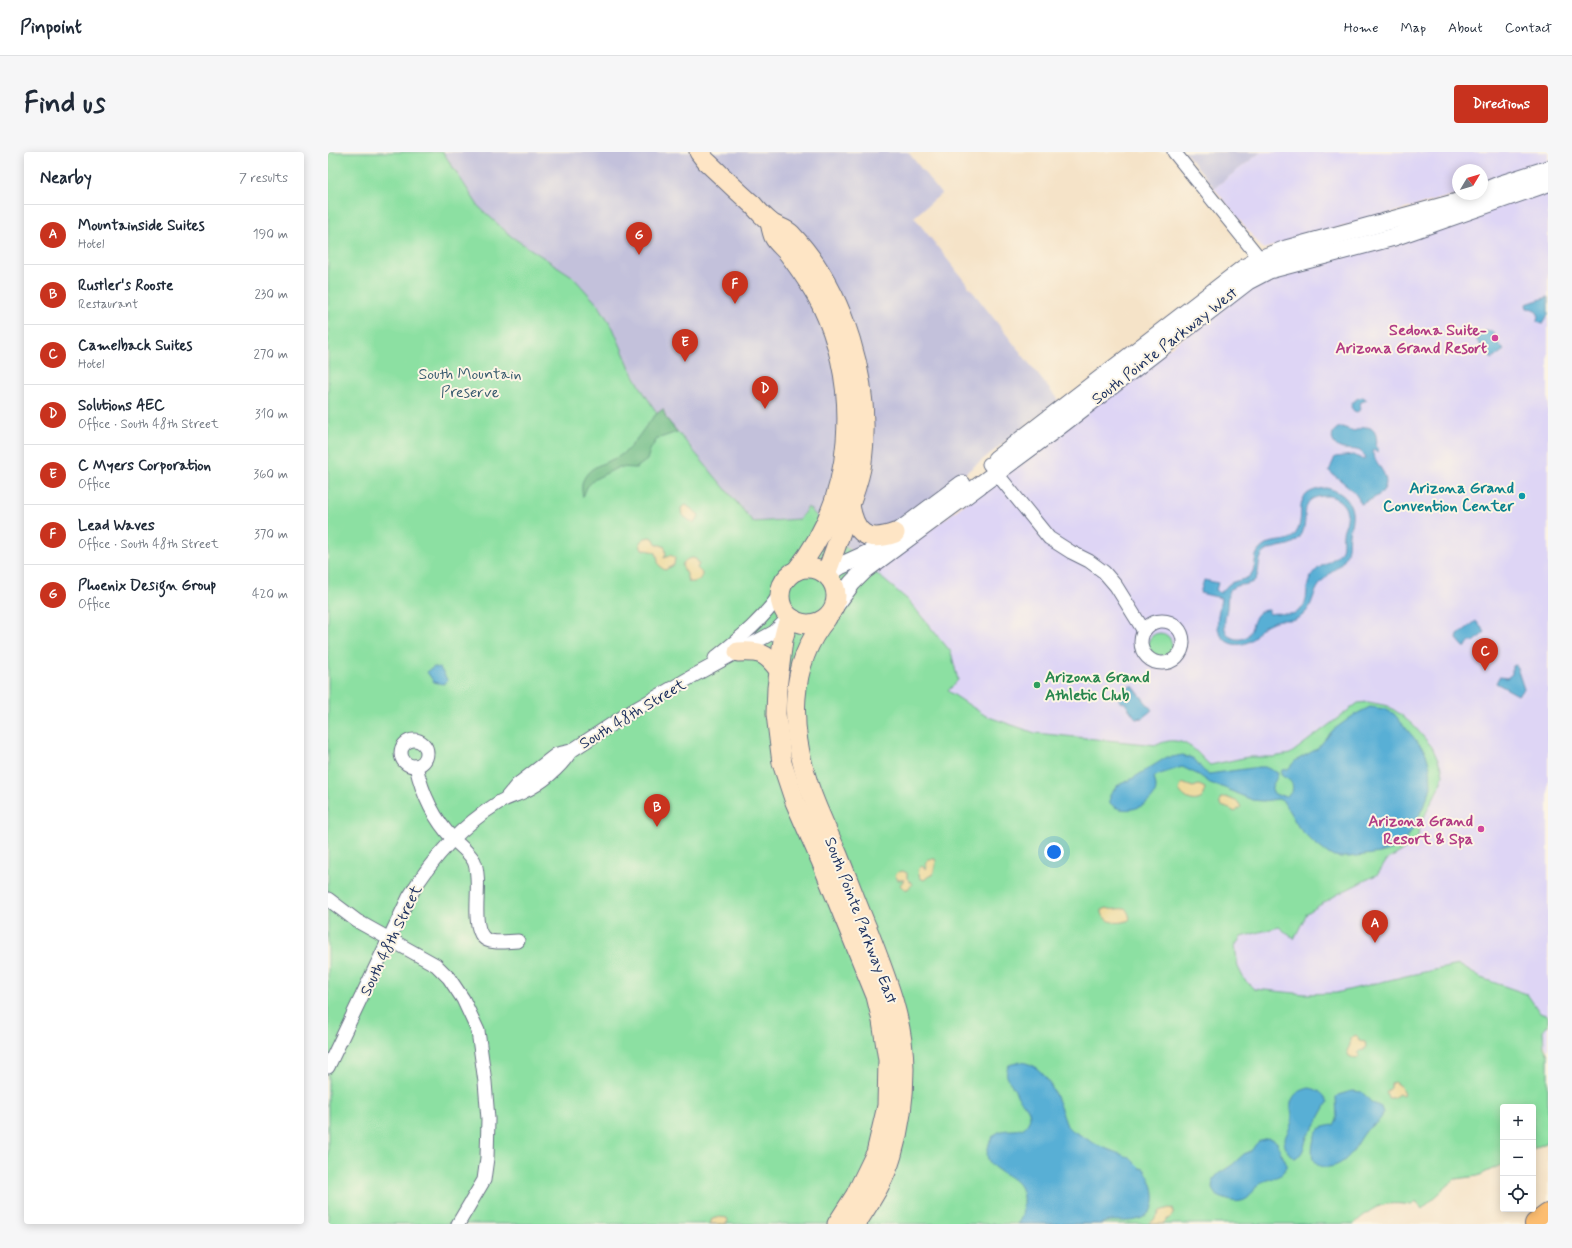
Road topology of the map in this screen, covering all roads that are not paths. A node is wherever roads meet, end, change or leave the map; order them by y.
1 (699, 152) edge
2 (1174, 152) edge
3 (1548, 169) edge
4 (1548, 183) edge
5 (1488, 189) edge
6 (1461, 200) edge
7 (770, 222) junction
8 (1265, 265) junction
9 (993, 468) junction
10 (850, 506) junction
11 (895, 533) junction
12 (796, 571) junction
13 (827, 575) junction
14 (780, 594) junction
15 (831, 612) junction
16 (791, 618) junction
17 (1144, 631) dead end
18 (738, 652) junction
19 (778, 669) junction
20 (693, 676) junction
21 (416, 766) dead end
22 (453, 839) junction
23 (328, 899) edge
24 (389, 938) junction
25 (518, 941) dead end
26 (872, 967) junction
27 (883, 992) junction
28 (328, 1067) edge
29 (1548, 1215) edge
30 (458, 1224) edge
31 (837, 1224) edge
32 (856, 1224) edge
33 (1536, 1224) edge

1 - 7 main road
2 - 8 street
3 - 5 street
4 - 8 street, South Pointe Parkway West
6 - 8 street, South Pointe Parkway West
7 - 10 main road
7 - 12 main road
8 - 9 street, South Pointe Parkway West
9 - 11 street, South Pointe Parkway West
9 - 15 street, South Pointe Parkway West
9 - 17 street
10 - 11 main road
10 - 13 main road
11 - 13 street, South Pointe Parkway West
12 - 13 main road
12 - 14 main road
13 - 15 main road
14 - 16 main road
14 - 20 street, South 48th Street
15 - 16 main road
15 - 26 main road, South Pointe Parkway East
16 - 18 street, South 48th Street
16 - 19 main road, South Pointe Parkway East
18 - 19 main road
18 - 20 street, South 48th Street
19 - 26 main road, South Pointe Parkway East
20 - 22 street, South 48th Street
21 - 22 street
22 - 24 street, South 48th Street
22 - 25 street
23 - 24 street
24 - 28 street, South 48th Street
24 - 30 street
26 - 27 main road, South Pointe Parkway East
27 - 31 main road, South Pointe Parkway East
27 - 32 main road, South Pointe Parkway East
29 - 33 highway

